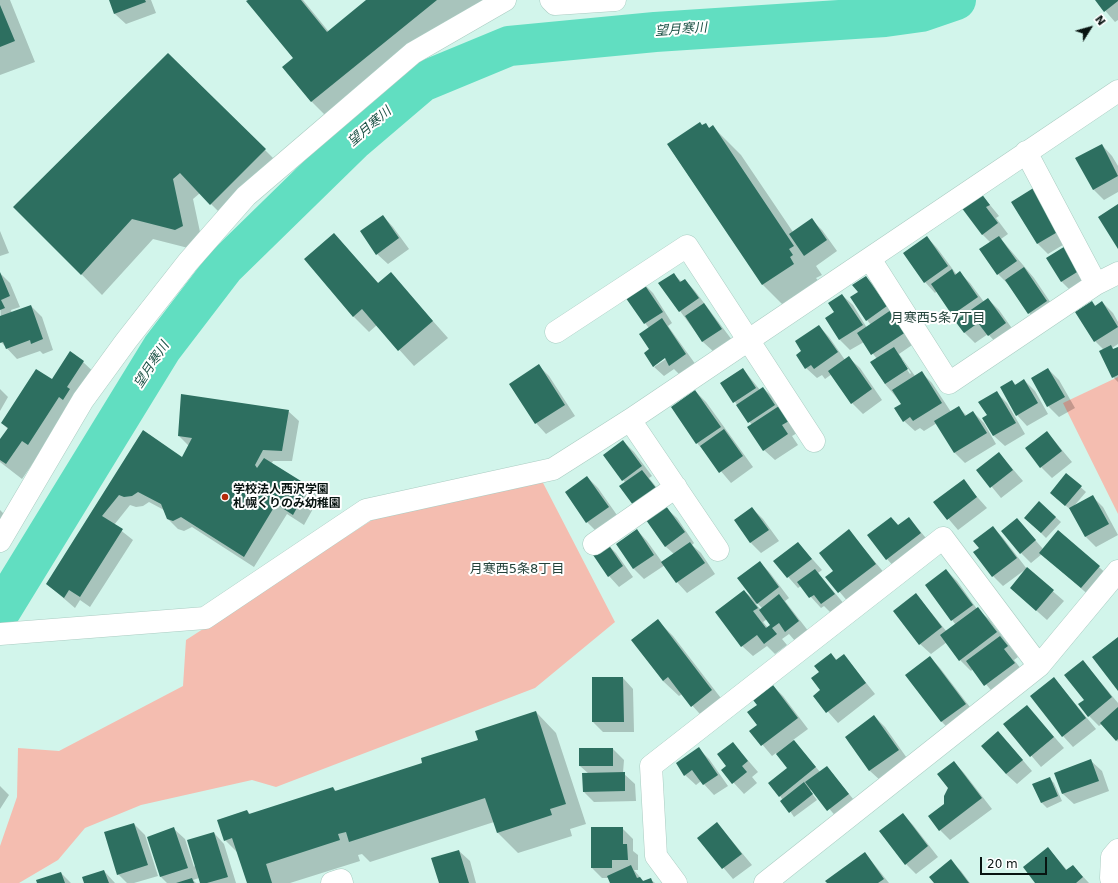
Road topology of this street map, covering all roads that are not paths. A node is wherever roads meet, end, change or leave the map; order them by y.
1 (505, 0) edge
2 (551, 0) edge
3 (615, 0) edge
4 (1118, 91) edge
5 (1026, 152) junction
6 (870, 259) junction
7 (1118, 273) edge
8 (1096, 284) junction
9 (556, 332) dead end
10 (748, 340) junction
11 (630, 420) junction
12 (814, 441) dead end
13 (676, 487) junction
14 (0, 541) edge
15 (594, 544) dead end
16 (718, 550) dead end
17 (1118, 571) edge
18 (9, 633) edge
19 (1039, 666) junction
20 (1118, 850) edge
21 (1111, 880) edge
22 (332, 883) edge
23 (342, 883) edge
24 (676, 883) edge
25 (765, 883) edge

1 - 14 street
2 - 3 street
4 - 5 street
5 - 6 street
5 - 8 street
6 - 8 street
6 - 10 street
7 - 8 street
9 - 10 street
10 - 11 street
10 - 12 street
11 - 13 street
11 - 18 street
13 - 15 street
13 - 16 street
17 - 19 street
19 - 24 street
19 - 25 street
20 - 21 street
22 - 23 street

